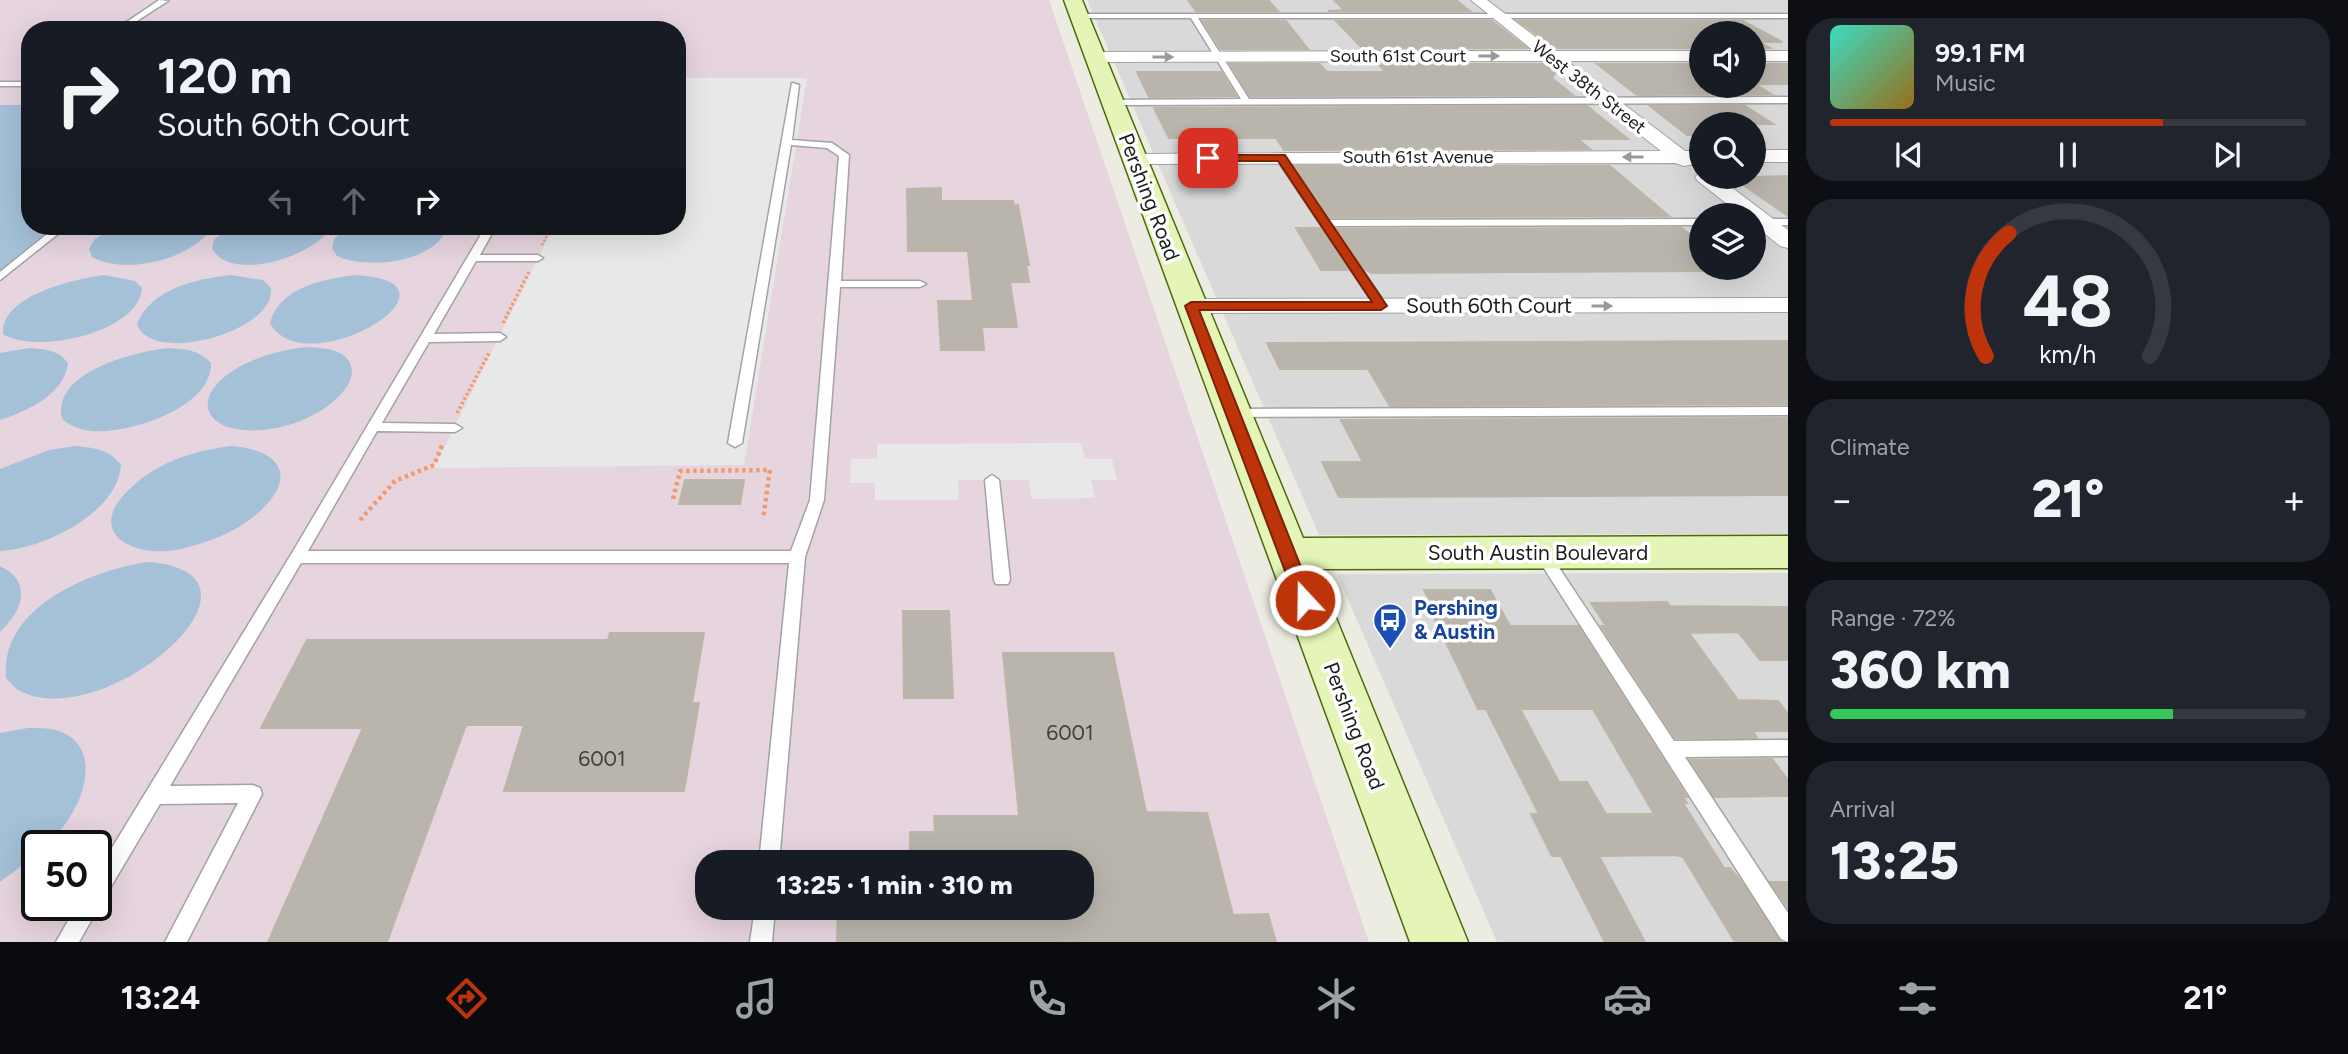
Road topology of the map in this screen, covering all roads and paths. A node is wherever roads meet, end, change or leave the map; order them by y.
1 (162, 0) edge
2 (1478, 0) edge
3 (1077, 8) edge
4 (1193, 16) junction
5 (1499, 16) junction
6 (1788, 16) edge
7 (133, 21) edge
8 (1788, 55) edge
9 (1550, 56) junction
10 (1689, 56) edge
11 (1766, 56) edge
12 (1095, 57) junction
13 (1219, 57) junction
14 (0, 84) edge
15 (21, 84) edge
16 (795, 85) dead end
17 (1788, 100) edge
18 (1607, 101) junction
19 (1112, 102) junction
20 (1247, 102) junction
21 (787, 142) junction
22 (1766, 156) edge
23 (1788, 156) edge
24 (1679, 157) junction
25 (1689, 157) edge
26 (1134, 158) junction
27 (1282, 158) junction
28 (1689, 164) edge
29 (1719, 189) edge
30 (1736, 203) edge
31 (1689, 222) edge
32 (1766, 222) edge
33 (1788, 222) edge
34 (1325, 223) junction
35 (1766, 227) edge
36 (52, 235) edge
37 (486, 235) edge
38 (548, 235) edge
39 (1788, 241) edge
40 (472, 258) junction
41 (536, 259) junction
42 (0, 277) edge
43 (835, 284) junction
44 (920, 284) dead end
45 (1788, 305) edge
46 (1191, 306) junction
47 (1381, 306) junction
48 (497, 337) junction
49 (425, 338) junction
50 (1788, 411) edge
51 (1233, 413) junction
52 (455, 422) joint
53 (373, 427) junction
54 (444, 439) dead end
55 (735, 443) dead end
56 (992, 480) dead end
57 (673, 499) dead end
58 (763, 519) dead end
59 (360, 520) dead end
60 (1788, 552) edge
61 (1542, 553) junction
62 (1287, 554) junction
63 (297, 557) junction
64 (797, 557) junction
65 (1002, 580) dead end
66 (1788, 748) edge
67 (1670, 749) junction
68 (155, 795) junction
69 (770, 850) edge
70 (112, 866) edge
71 (764, 920) edge
72 (79, 921) edge
73 (1788, 932) edge
74 (67, 942) edge
75 (176, 942) edge
76 (761, 942) edge
77 (1439, 942) edge

1 - 7 lane
2 - 5 street, West 38th Street
3 - 4 lane
3 - 12 main road, Pershing Road
4 - 5 lane
4 - 13 lane
5 - 6 lane
5 - 9 street, West 38th Street
8 - 11 street
9 - 10 street, South 61st Court
13 -> 9 street, South 61st Court
9 - 18 street, West 38th Street
12 -> 13 street, South 61st Court
12 - 19 main road, Pershing Road
13 - 20 lane
14 - 15 lane
16 - 21 lane
17 - 18 lane
18 - 20 lane
18 - 24 street, West 38th Street
19 - 20 lane
19 - 26 main road, Pershing Road
21 - 43 lane
21 - 55 lane
22 - 23 street
24 - 25 street, South 61st Avenue
24 -> 27 street, South 61st Avenue
24 - 28 street, West 38th Street
26 - 27 street, South 61st Avenue
26 - 46 main road, Pershing Road
27 - 34 lane
29 - 30 street
31 - 34 lane
32 - 33 lane
34 - 47 lane
35 - 39 street
36 - 42 lane
37 - 40 lane
38 - 41 path
40 - 41 lane
40 - 49 lane
41 - 48 path
43 - 44 lane
43 - 64 lane
47 -> 45 street, South 60th Court
46 - 47 street, South 60th Court
46 - 51 main road, Pershing Road
48 - 49 lane
48 - 52 path
49 - 53 lane
50 - 51 lane
51 - 62 main road, Pershing Road
52 - 53 lane
53 - 63 lane
54 - 59 path
56 - 65 lane
57 - 58 path
60 - 61 main road, South Austin Boulevard
61 - 62 main road, South Austin Boulevard
61 - 67 lane
62 - 77 main road, Pershing Road
63 - 64 lane
63 - 68 lane
64 - 69 lane
66 - 67 lane
67 - 73 lane
68 - 70 lane
68 - 75 lane
71 - 76 lane
72 - 74 lane

